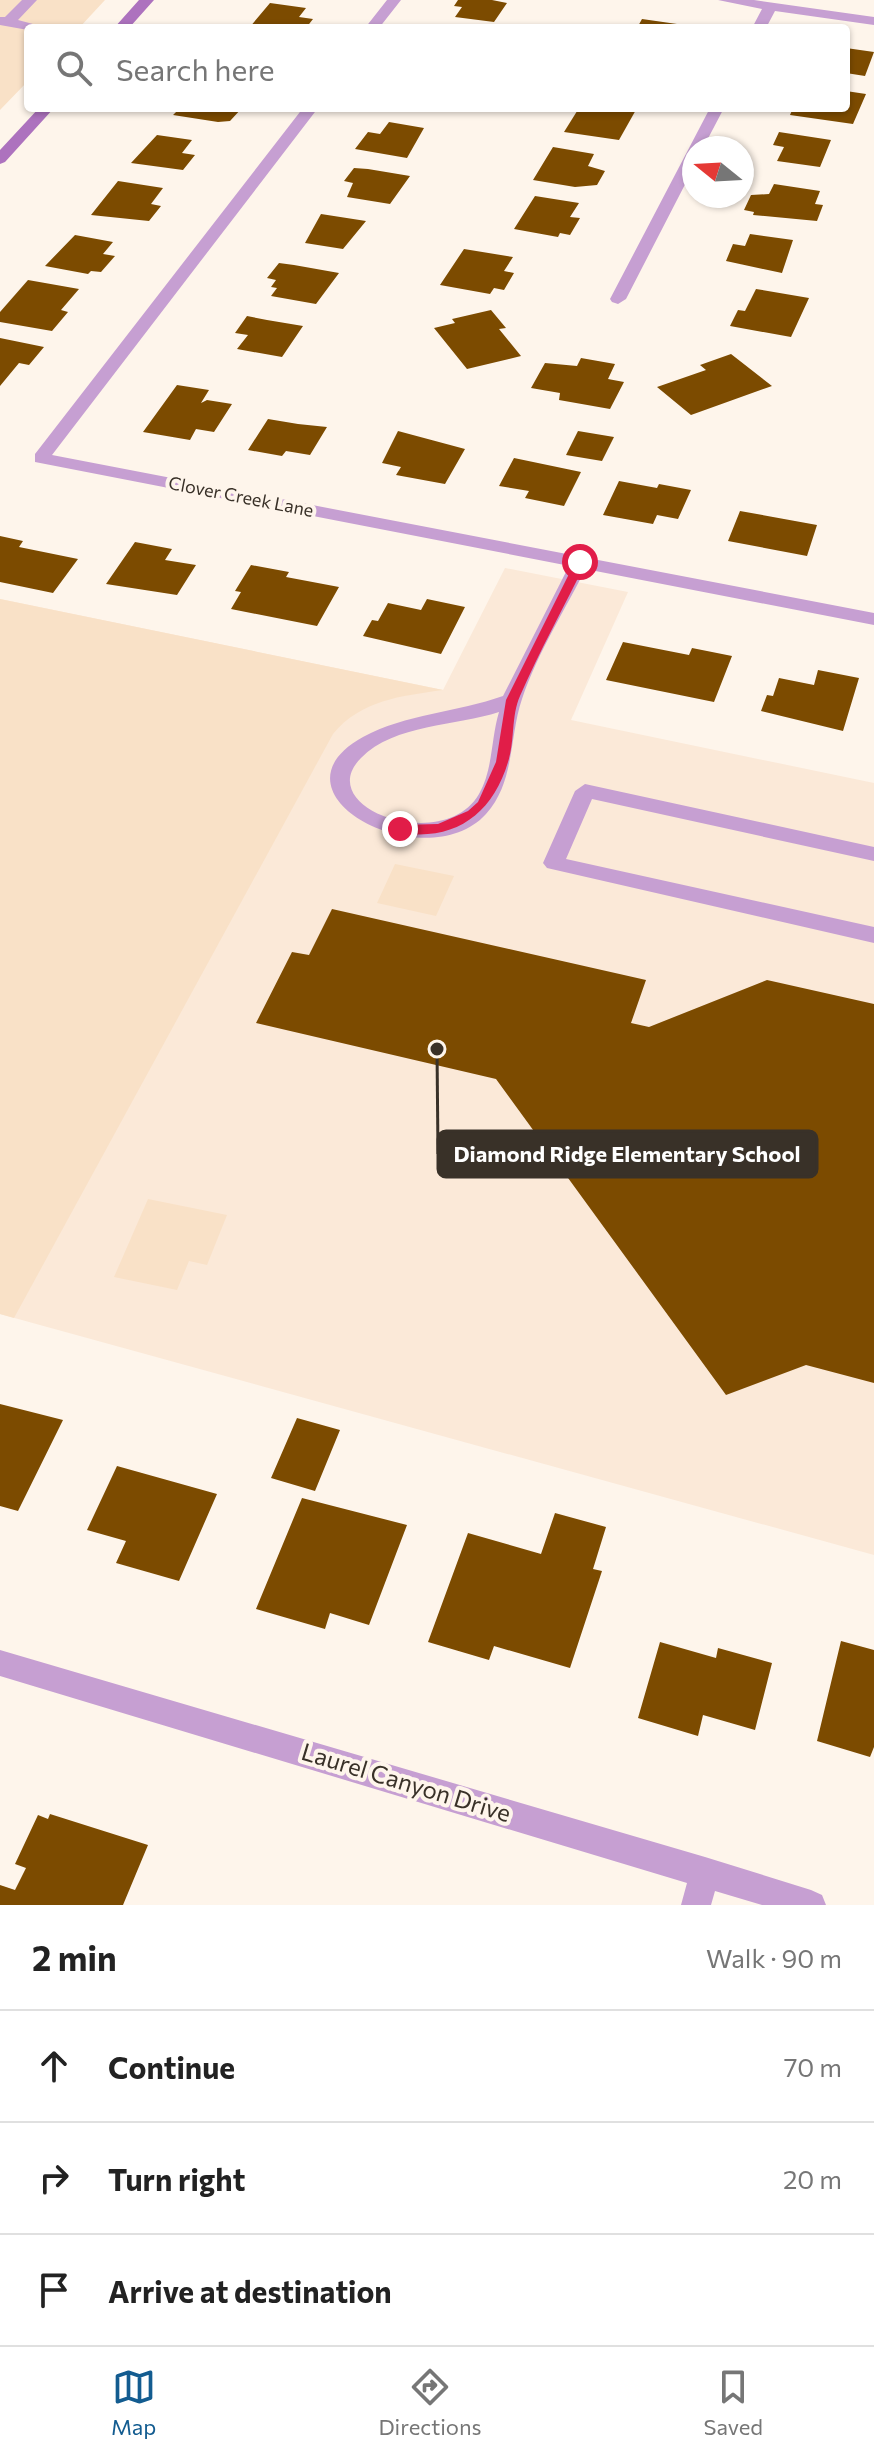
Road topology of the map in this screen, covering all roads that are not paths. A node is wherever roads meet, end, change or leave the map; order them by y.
1 (30, 0) edge
2 (394, 0) edge
3 (725, 0) edge
4 (142, 1) edge
5 (770, 7) junction
6 (874, 21) edge
7 (4, 22) edge
8 (124, 24) edge
9 (375, 24) edge
10 (761, 24) edge
11 (24, 25) edge
12 (43, 112) edge
13 (308, 112) edge
14 (715, 112) edge
15 (702, 136) edge
16 (0, 159) edge
17 (682, 175) edge
18 (618, 299) dead end
19 (580, 562) junction
20 (874, 619) edge
21 (512, 700) junction
22 (874, 854) edge
23 (874, 935) edge
24 (0, 1663) edge
25 (705, 1872) junction
26 (696, 1905) edge
27 (811, 1905) edge

1 - 7 street
2 - 9 street
3 - 5 street
4 - 8 main road
5 - 6 street
5 - 10 street
7 - 11 street
12 - 16 main road
13 - 19 street, Clover Creek Lane
14 - 15 street
17 - 18 street
19 - 20 street, Clover Creek Lane
19 - 21 street
21 - 21 street
22 - 23 street
24 - 25 street, Laurel Canyon Drive
25 - 26 street
25 - 27 street, Laurel Canyon Drive

